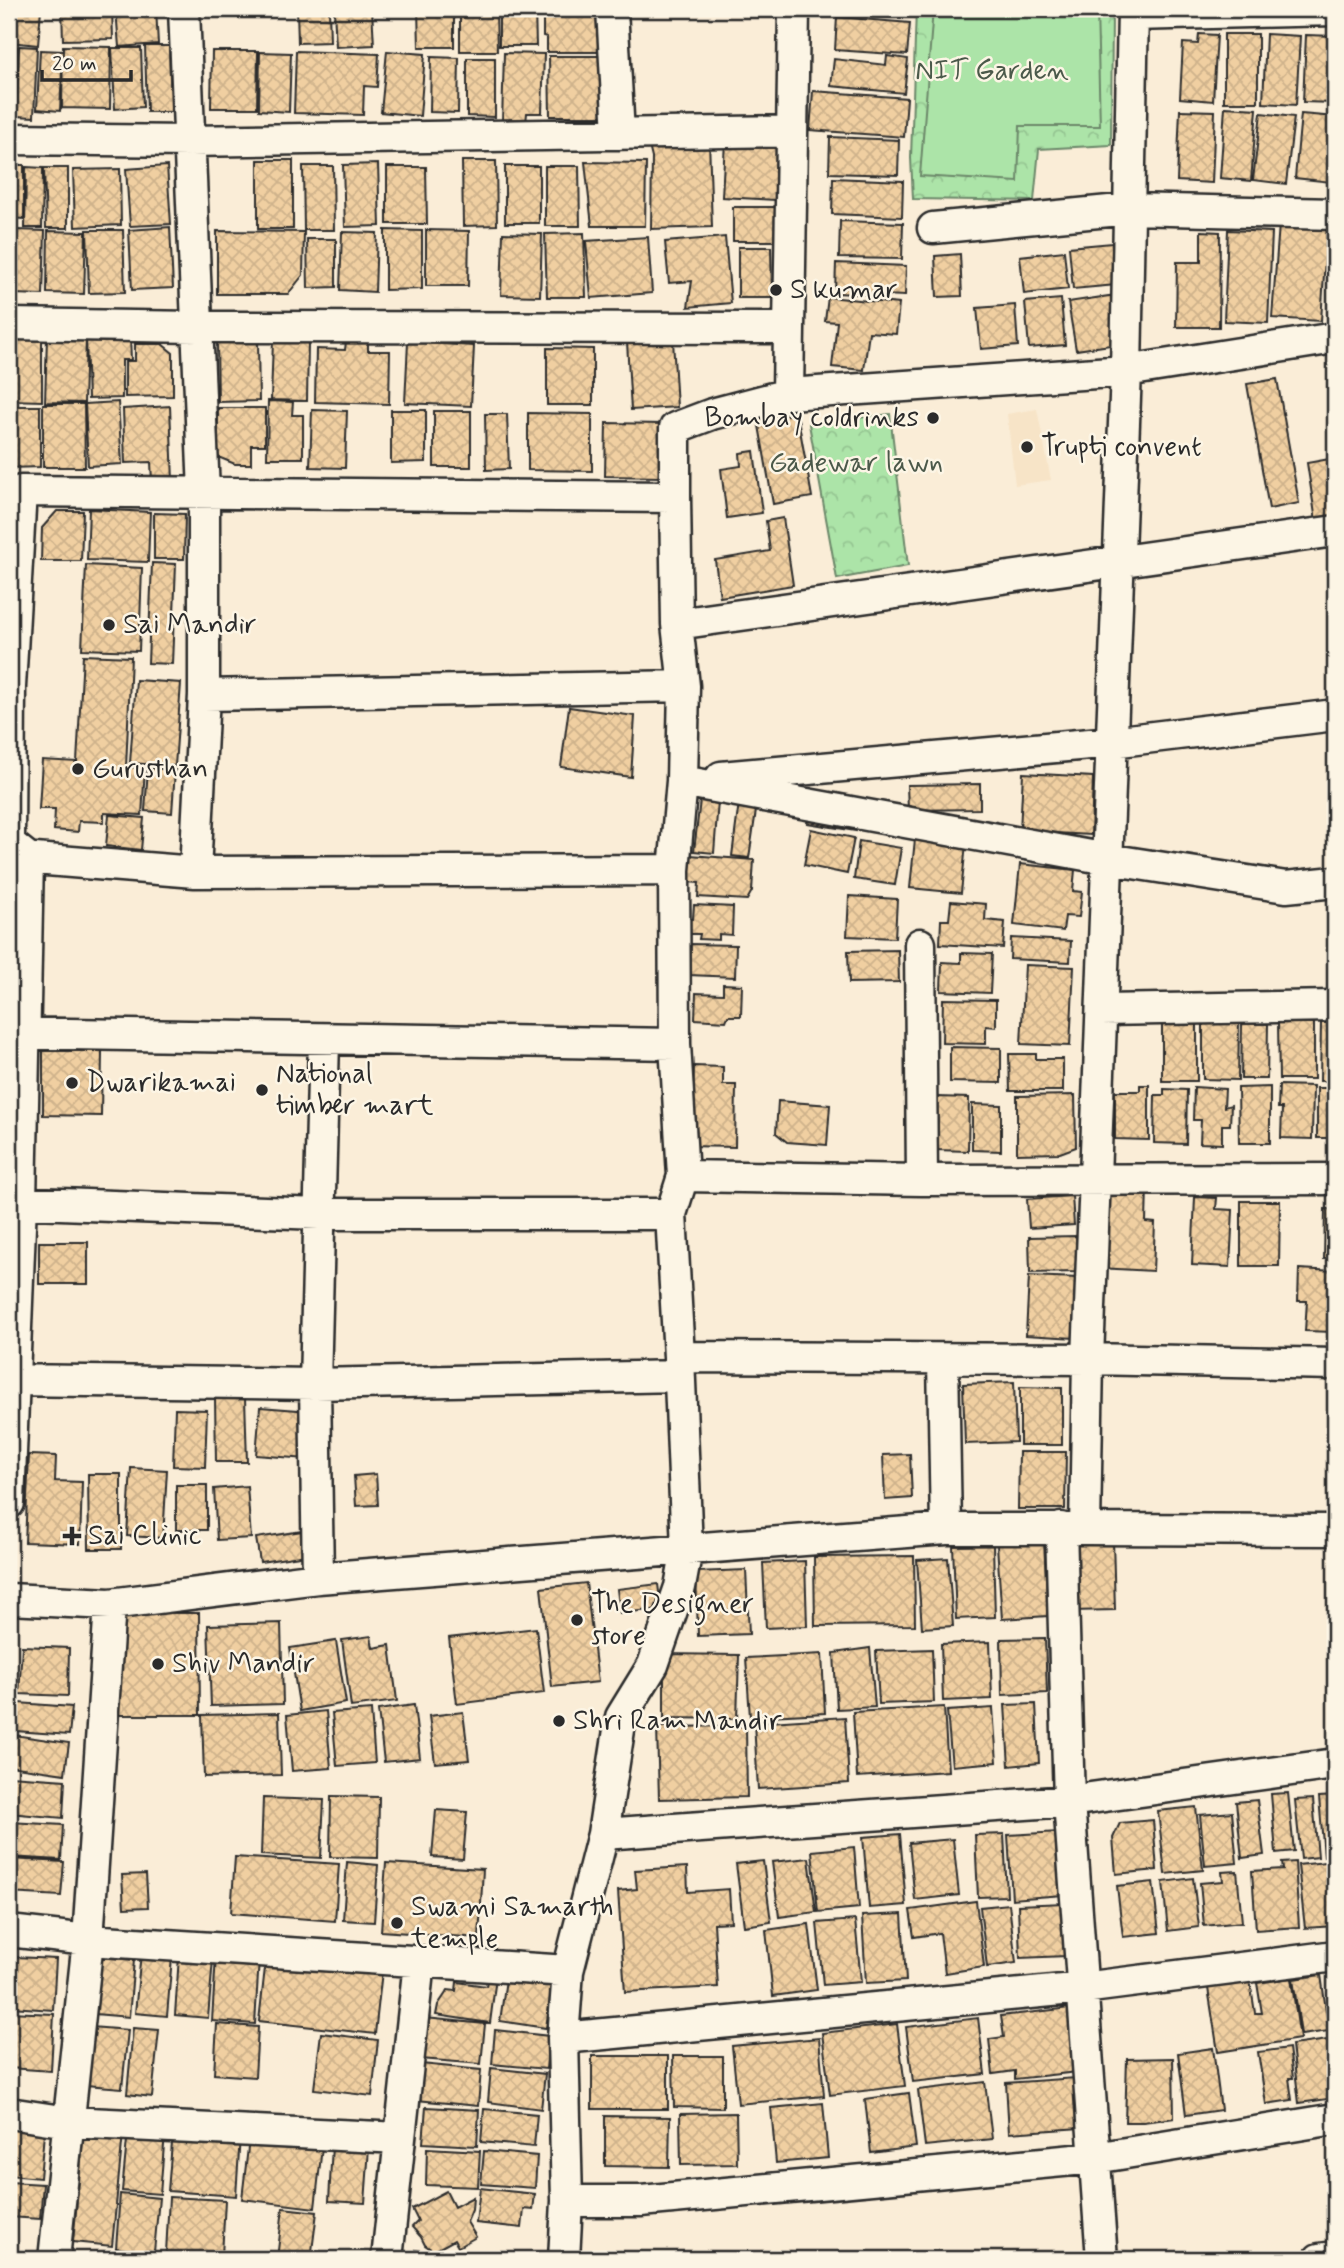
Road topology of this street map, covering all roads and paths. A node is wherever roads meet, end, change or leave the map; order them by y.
1 (184, 9) edge
2 (612, 9) edge
3 (794, 9) edge
4 (1335, 10) edge
5 (1133, 12) edge
6 (792, 131) junction
7 (619, 134) junction
8 (9, 139) edge
9 (190, 141) junction
10 (1130, 209) junction
11 (1335, 214) edge
12 (933, 228) dead end
13 (9, 324) edge
14 (197, 327) junction
15 (789, 328) junction
16 (1335, 338) edge
17 (1126, 371) junction
18 (788, 394) junction
19 (15, 491) edge
20 (204, 493) junction
21 (675, 497) junction
22 (1335, 531) edge
23 (1119, 562) junction
24 (677, 624) junction
25 (684, 686) junction
26 (9, 687) edge
27 (204, 695) junction
28 (1335, 715) edge
29 (1112, 742) junction
30 (682, 781) junction
31 (18, 857) edge
32 (1107, 859) junction
33 (674, 870) junction
34 (195, 872) junction
35 (1335, 882) edge
36 (920, 944) dead end
37 (1335, 1006) edge
38 (1102, 1010) junction
39 (17, 1033) edge
40 (324, 1040) junction
41 (675, 1044) junction
42 (683, 1176) junction
43 (1095, 1179) junction
44 (1335, 1179) edge
45 (922, 1180) junction
46 (15, 1202) edge
47 (319, 1214) junction
48 (671, 1214) junction
49 (943, 1359) junction
50 (1088, 1359) junction
51 (1335, 1364) edge
52 (679, 1366) junction
53 (10, 1379) edge
54 (315, 1384) junction
55 (9, 1503) edge
56 (1073, 1529) junction
57 (946, 1530) junction
58 (1335, 1530) edge
59 (687, 1549) junction
60 (318, 1578) junction
61 (9, 1599) edge
62 (110, 1604) junction
63 (1335, 1764) edge
64 (1069, 1801) junction
65 (603, 1834) junction
66 (9, 1931) edge
67 (88, 1940) junction
68 (1335, 1956) edge
69 (419, 1962) junction
70 (568, 1971) junction
71 (1083, 1988) junction
72 (563, 2038) junction
73 (9, 2113) edge
74 (1335, 2119) edge
75 (68, 2122) junction
76 (400, 2138) junction
77 (1095, 2158) junction
78 (567, 2201) junction
79 (1335, 2257) edge
80 (54, 2259) edge
81 (387, 2259) edge
82 (564, 2259) edge
83 (1102, 2259) edge
84 (1319, 2259) edge

1 - 9 street
2 - 7 street
3 - 6 street
4 - 5 street
5 - 10 street
6 - 7 street
6 - 15 street
7 - 9 street
8 - 9 street
9 - 14 street
10 - 11 street
10 - 12 street
10 - 17 street
13 - 14 street
14 - 15 street
14 - 20 street
15 - 18 street
16 - 17 street
17 - 18 street
17 - 23 street
18 - 21 street
19 - 20 street
19 - 26 street
20 - 21 street
20 - 27 street
21 - 24 street
22 - 23 street
23 - 24 street
23 - 29 street
24 - 25 street
25 - 27 street
25 - 30 street
26 - 31 street
27 - 34 street
28 - 29 street
29 - 30 street
29 - 32 street
30 - 32 street
30 - 33 street
31 - 34 street
31 - 39 street
32 - 35 street
32 - 38 street
33 - 34 street
33 - 41 street
36 - 45 street
37 - 38 street
38 - 43 street
39 - 40 street
39 - 46 street
40 - 41 street
40 - 47 street
41 - 42 street
42 - 45 street
42 - 48 street
43 - 44 street
43 - 45 street
43 - 50 street
46 - 47 street
46 - 53 street
47 - 48 street
47 - 54 street
48 - 52 street
49 - 50 street
49 - 52 street
49 - 57 street
50 - 51 street
50 - 56 street
52 - 54 street
52 - 59 street
53 - 54 street
53 - 55 street
54 - 60 street
56 - 57 street
56 - 58 street
56 - 64 street
57 - 59 street
59 - 60 street
59 - 65 street
60 - 62 street
61 - 62 street
62 - 67 street
63 - 64 street
64 - 65 street
64 - 71 street
65 - 70 street
66 - 67 street
67 - 69 street
67 - 75 street
68 - 71 street
69 - 70 street
69 - 76 street
70 - 72 street
71 - 72 street
71 - 77 street
72 - 78 street
73 - 75 street
74 - 77 street
75 - 76 street
75 - 80 street
76 - 81 street
77 - 78 street
77 - 83 street
78 - 82 street
79 - 84 street

